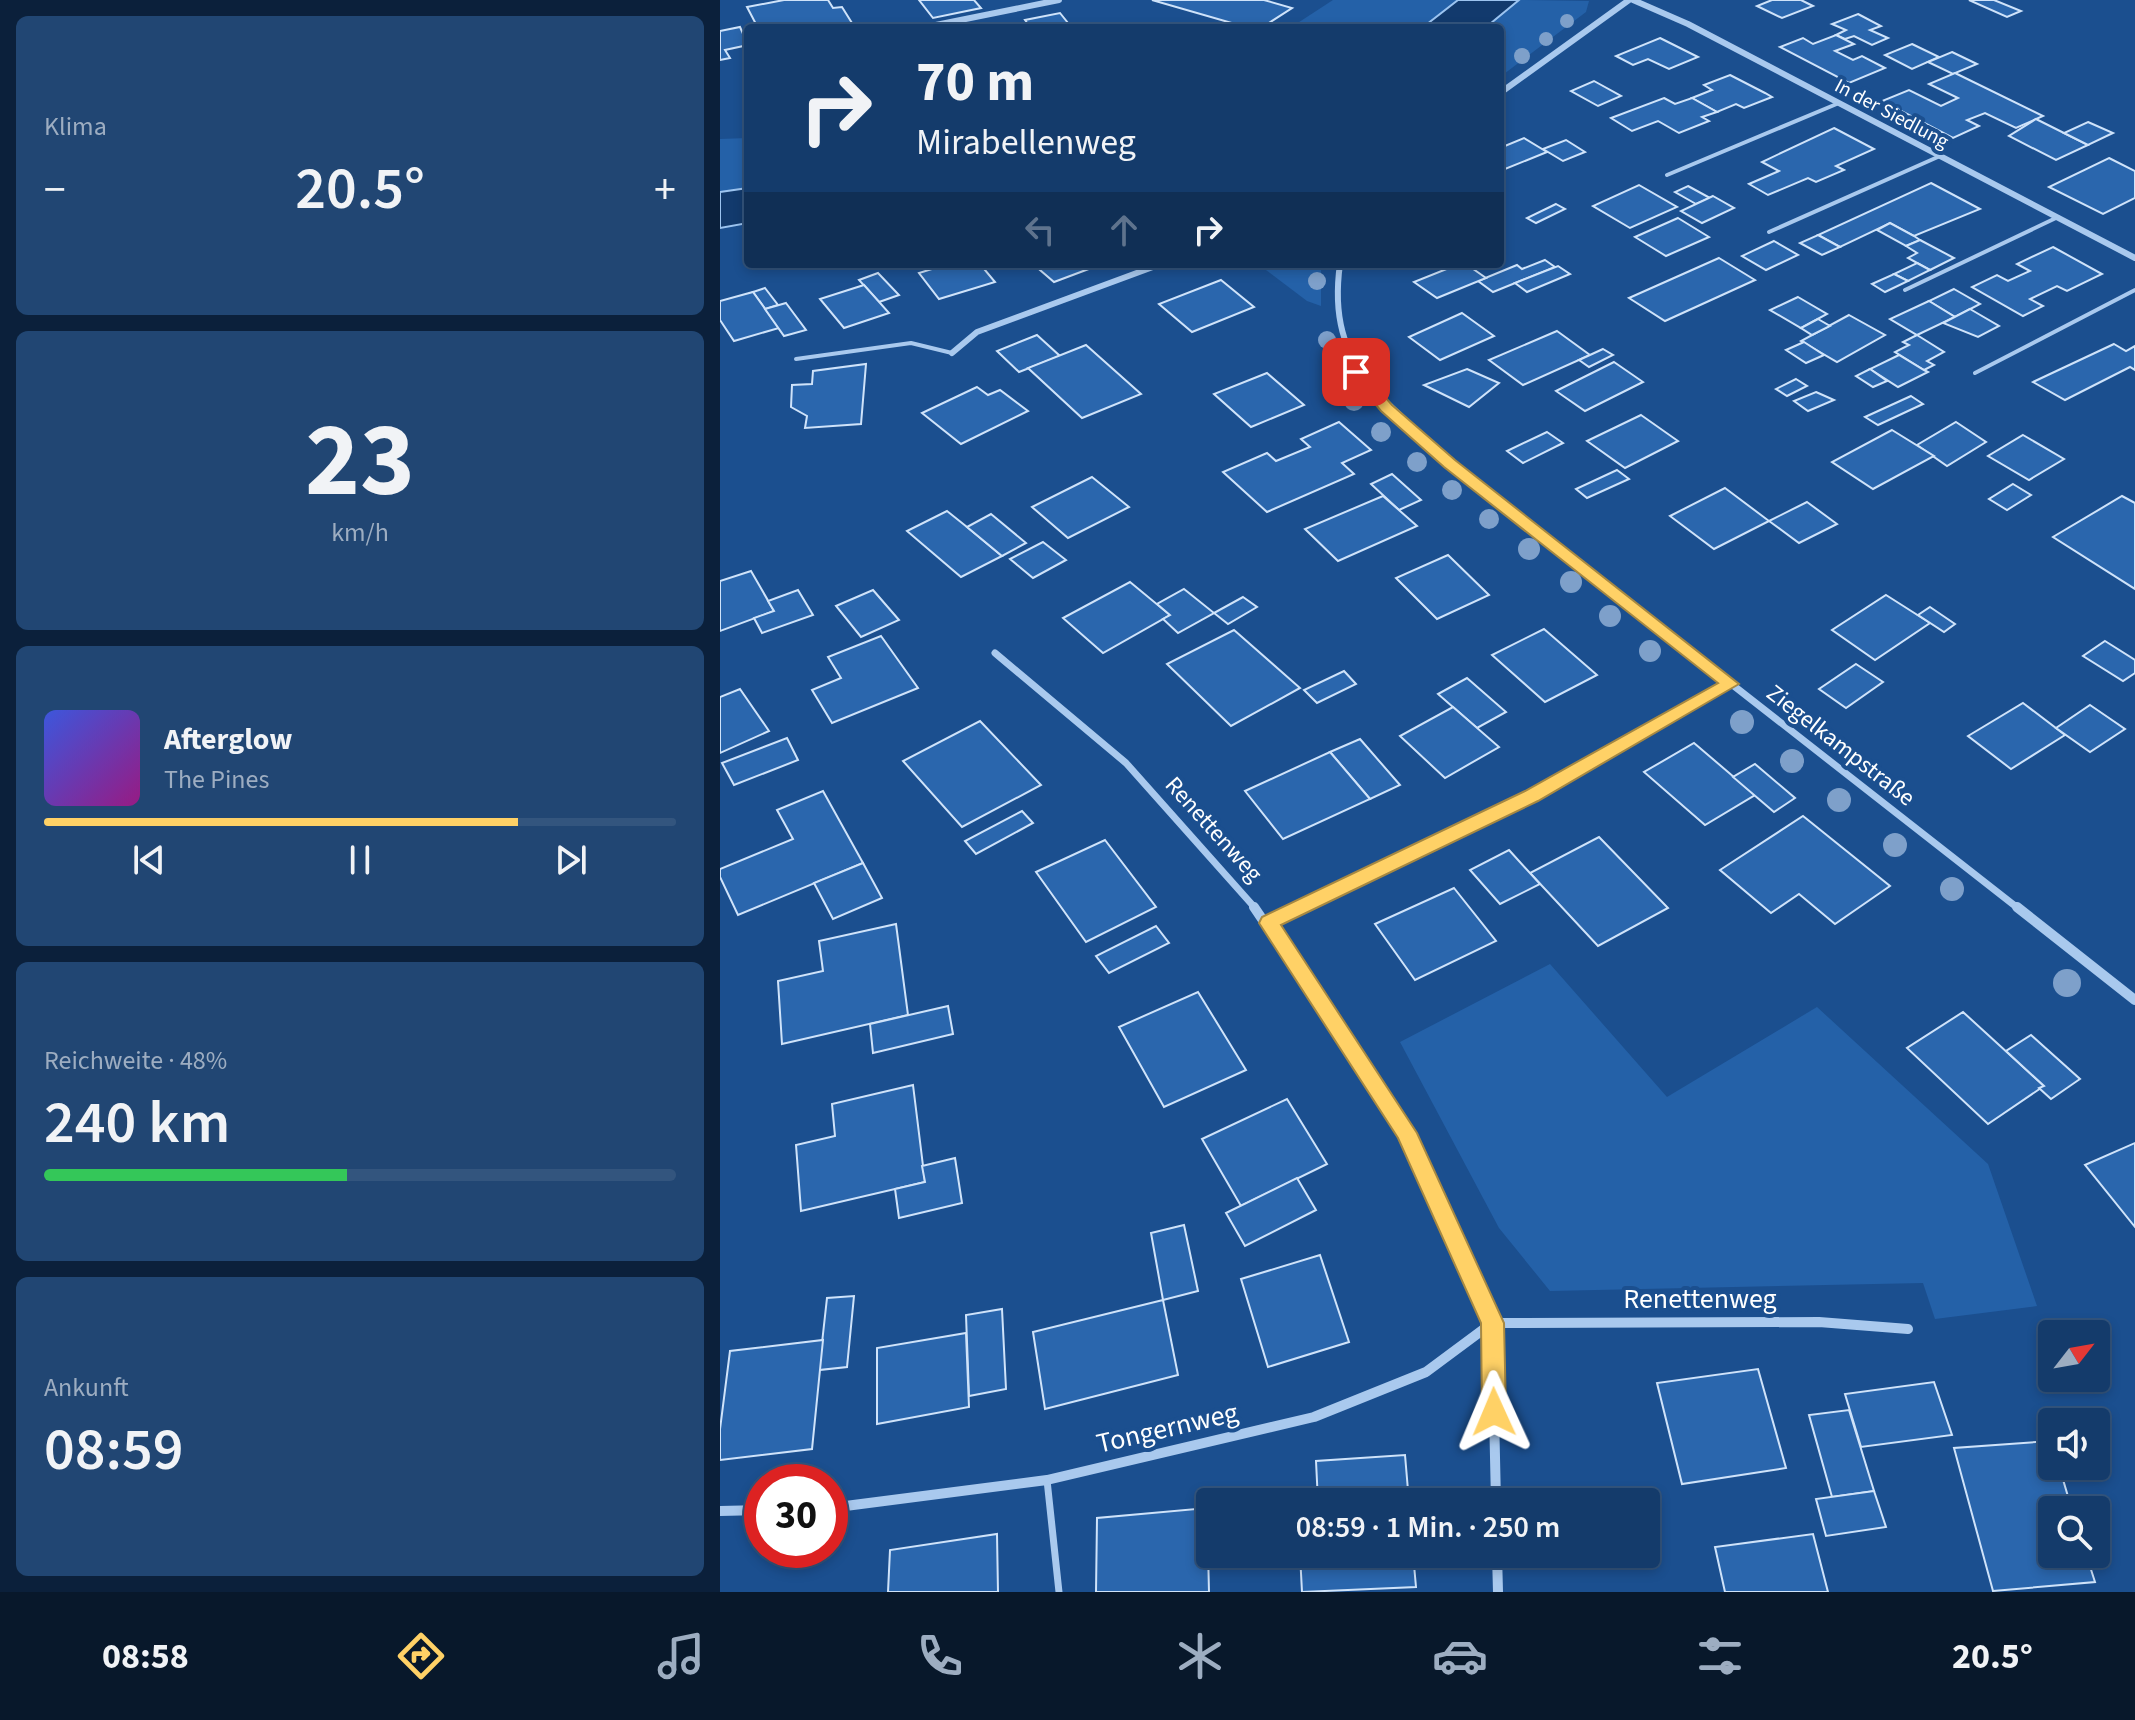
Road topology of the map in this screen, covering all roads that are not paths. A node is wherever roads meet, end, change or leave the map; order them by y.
1 (1059, 0) edge
2 (1631, 0) edge
3 (941, 24) edge
4 (1504, 90) edge
5 (1839, 103) junction
6 (1940, 156) junction
7 (1667, 175) dead end
8 (2058, 217) junction
9 (1769, 232) dead end
10 (2135, 258) edge
11 (1150, 268) edge
12 (1339, 268) edge
13 (1905, 290) dead end
14 (2135, 290) edge
15 (952, 353) joint
16 (796, 359) dead end
17 (1975, 373) dead end
18 (995, 653) dead end
19 (1730, 684) junction
20 (1268, 923) junction
21 (2135, 1000) edge
22 (1492, 1323) junction
23 (1908, 1329) dead end
24 (1047, 1480) junction
25 (1496, 1488) edge
26 (848, 1506) edge
27 (744, 1510) edge
28 (720, 1511) edge
29 (1497, 1568) edge
30 (1059, 1592) edge
31 (1498, 1592) edge

1 - 3 street
2 - 4 street
2 - 5 street, In der Siedlung
5 - 6 street, In der Siedlung
5 - 7 lane
6 - 8 street, In der Siedlung
6 - 9 lane
8 - 10 street, In der Siedlung
8 - 13 lane
11 - 15 street
12 - 19 street, Ziegelkampstraße
14 - 17 lane
15 - 16 lane
18 - 20 street, Renettenweg
19 - 20 street
19 - 21 street, Ziegelkampstraße
20 - 22 street, Renettenweg
22 - 23 street, Renettenweg
22 - 24 street, Tongernweg
22 - 25 street, Renettenweg
24 - 26 street, Tongernweg
24 - 30 lane
27 - 28 street
29 - 31 street

